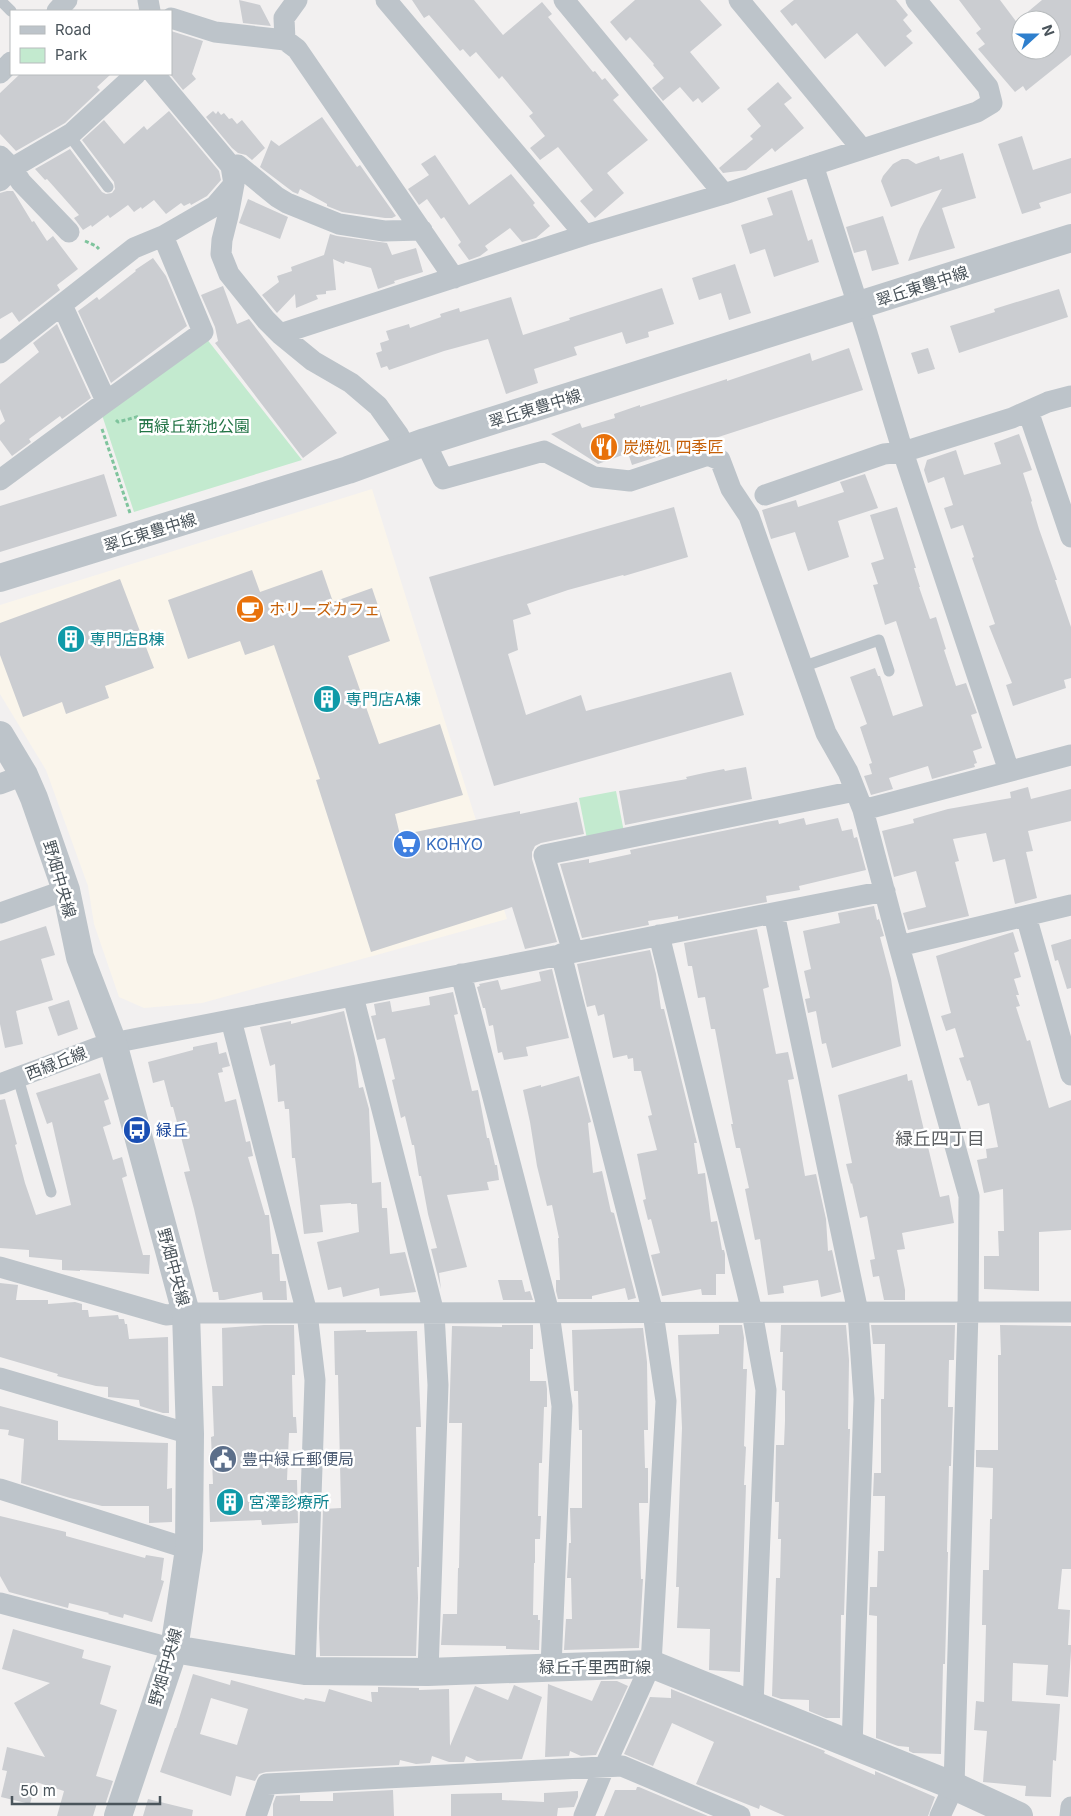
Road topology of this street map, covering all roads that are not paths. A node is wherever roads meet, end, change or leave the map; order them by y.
1 (0, 0) edge
2 (67, 0) edge
3 (297, 0) edge
4 (386, 0) edge
5 (564, 0) edge
6 (740, 0) edge
7 (916, 0) edge
8 (10, 10) edge
9 (59, 10) edge
10 (172, 18) edge
11 (285, 40) junction
12 (10, 63) edge
13 (0, 73) edge
14 (135, 75) edge
15 (155, 75) edge
16 (69, 135) junction
17 (862, 149) junction
18 (813, 165) junction
19 (4, 168) edge
20 (233, 175) junction
21 (108, 187) dead end
22 (724, 194) junction
23 (422, 230) junction
24 (69, 232) road end
25 (585, 235) junction
26 (163, 236) junction
27 (1071, 238) edge
28 (454, 278) junction
29 (62, 305) junction
30 (859, 306) junction
31 (280, 334) junction
32 (0, 353) edge
33 (1071, 396) edge
34 (101, 405) junction
35 (1028, 411) junction
36 (416, 446) junction
37 (903, 452) junction
38 (0, 480) edge
39 (765, 495) dead end
40 (1071, 537) edge
41 (0, 578) edge
42 (802, 667) junction
43 (889, 672) dead end
44 (0, 735) edge
45 (1071, 755) edge
46 (1010, 771) junction
47 (12, 780) edge
48 (859, 800) junction
49 (66, 890) junction
50 (885, 891) junction
51 (1071, 905) edge
52 (0, 913) edge
53 (774, 913) junction
54 (1026, 916) junction
55 (660, 935) junction
56 (900, 946) junction
57 (567, 953) junction
58 (461, 974) junction
59 (353, 996) junction
60 (231, 1020) junction
61 (113, 1043) junction
62 (1071, 1075) edge
63 (9, 1081) edge
64 (51, 1192) dead end
65 (0, 1267) edge
66 (654, 1312) junction
67 (752, 1312) junction
68 (858, 1312) junction
69 (968, 1312) junction
70 (1071, 1312) edge
71 (186, 1313) junction
72 (307, 1313) junction
73 (434, 1313) junction
74 (549, 1313) junction
75 (0, 1378) edge
76 (190, 1434) junction
77 (0, 1488) edge
78 (189, 1549) junction
79 (1, 1607) edge
80 (174, 1649) junction
81 (651, 1664) junction
82 (551, 1667) junction
83 (306, 1671) junction
84 (428, 1672) junction
85 (753, 1704) junction
86 (852, 1746) junction
87 (604, 1768) junction
88 (954, 1786) junction
89 (1071, 1807) edge
90 (118, 1816) edge
91 (256, 1816) edge
92 (584, 1816) edge
93 (740, 1816) edge
94 (940, 1816) edge
95 (1019, 1816) edge
96 (1070, 1816) edge

1 - 8 lane
2 - 9 street
3 - 11 street
4 - 25 street
5 - 22 street
6 - 17 street
7 - 17 street
10 - 11 street
11 - 23 street
12 - 13 street
14 - 16 street
15 - 20 street
16 - 19 street
16 - 21 lane
17 - 18 street
18 - 22 street
18 - 30 street
19 - 24 street
20 - 23 street
20 - 26 street
20 - 31 street
22 - 25 street
23 - 28 street
25 - 28 street
26 - 29 street
26 - 34 street
27 - 30 street, 翠丘東豊中線
28 - 31 street
29 - 32 street
29 - 34 street
30 - 36 street, 翠丘東豊中線
30 - 37 street
31 - 36 street
33 - 35 street
34 - 38 street
35 - 37 street
35 - 40 street
36 - 41 street, 翠丘東豊中線
36 - 42 street
37 - 39 street
37 - 46 street
42 - 43 lane
42 - 48 street
44 - 47 street, 野畑中央線
45 - 46 street
46 - 48 street
47 - 49 street, 野畑中央線
48 - 50 street
48 - 57 street
49 - 52 street
49 - 61 street, 野畑中央線
50 - 53 street, 西緑丘線
50 - 56 street
51 - 54 street
53 - 55 street, 西緑丘線
53 - 68 street
54 - 56 street
54 - 62 street
55 - 57 street, 西緑丘線
55 - 67 street
56 - 69 street
57 - 58 street, 西緑丘線
57 - 66 street
58 - 59 street, 西緑丘線
58 - 74 street
59 - 60 street, 西緑丘線
59 - 73 street
60 - 61 street, 西緑丘線
60 - 72 street
61 - 63 street, 西緑丘線
61 - 71 street, 野畑中央線
63 - 64 lane
65 - 71 street
66 - 67 street
66 - 74 street
66 - 81 street
67 - 68 street
67 - 85 street
68 - 69 street
68 - 86 street
69 - 70 street
69 - 88 street
71 - 72 street
71 - 76 street, 野畑中央線
72 - 73 street
72 - 83 street
73 - 74 street
73 - 84 street
74 - 82 street
75 - 76 street
76 - 78 street, 野畑中央線
77 - 78 street
78 - 80 street, 野畑中央線
79 - 80 street
80 - 83 street, 緑丘千里西町線
80 - 90 street, 野畑中央線
81 - 82 street, 緑丘千里西町線
81 - 85 street, 緑丘千里西町線
81 - 87 street
82 - 84 street, 緑丘千里西町線
83 - 84 street, 緑丘千里西町線
85 - 86 street, 緑丘千里西町線
86 - 88 street, 緑丘千里西町線
87 - 91 street
87 - 92 street
87 - 93 street
88 - 94 street
88 - 95 street, 緑丘千里西町線
89 - 96 street

